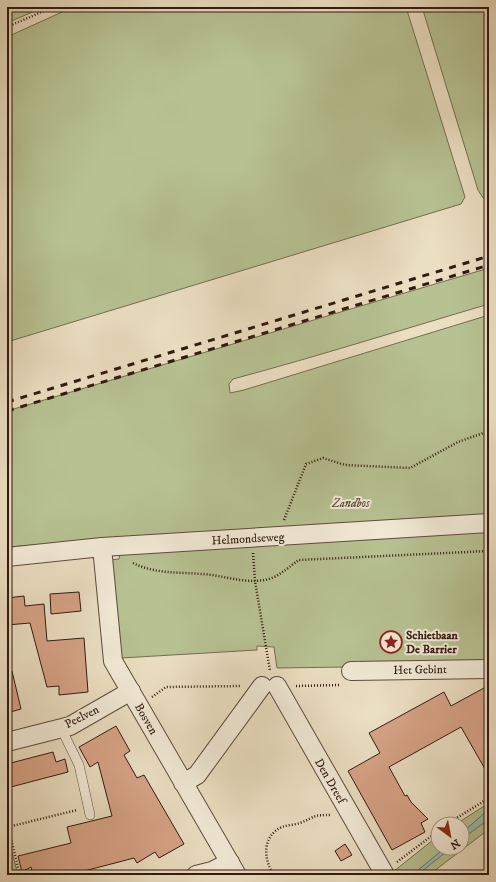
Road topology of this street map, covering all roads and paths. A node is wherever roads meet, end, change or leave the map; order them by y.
1 (53, 7) edge
2 (7, 27) edge
3 (489, 431) edge
4 (489, 523) edge
5 (275, 538) junction
6 (251, 539) junction
7 (102, 547) junction
8 (489, 551) edge
9 (7, 557) edge
10 (130, 561) dead end
11 (255, 582) junction
12 (489, 669) edge
13 (351, 671) dead end
14 (270, 681) junction
15 (131, 691) junction
16 (61, 728) junction
17 (7, 742) edge
18 (183, 783) junction
19 (489, 798) edge
20 (89, 811) joint
21 (348, 811) junction
22 (460, 816) edge
23 (7, 825) edge
24 (430, 837) edge
25 (234, 868) edge
26 (384, 874) edge
27 (20, 875) edge
28 (196, 875) edge
29 (274, 875) edge

1 - 2 path
3 - 5 path
4 - 5 street, Helmondseweg
5 - 6 street, Helmondseweg
6 - 7 street, Helmondseweg
6 - 11 path
7 - 9 street, Helmondseweg
7 - 15 street, Bosven
8 - 11 path
10 - 11 path
11 - 14 path
12 - 13 street, Het Gebint
14 - 18 street
14 - 21 street, Den Dreef
15 - 16 street, Peelven
15 - 18 street, Bosven
16 - 17 street, Peelven
16 - 20 lane
18 - 25 street, Bosven
19 - 22 path
20 - 23 path
21 - 26 street, Den Dreef
21 - 29 path
23 - 27 path
24 - 26 path
25 - 28 street

